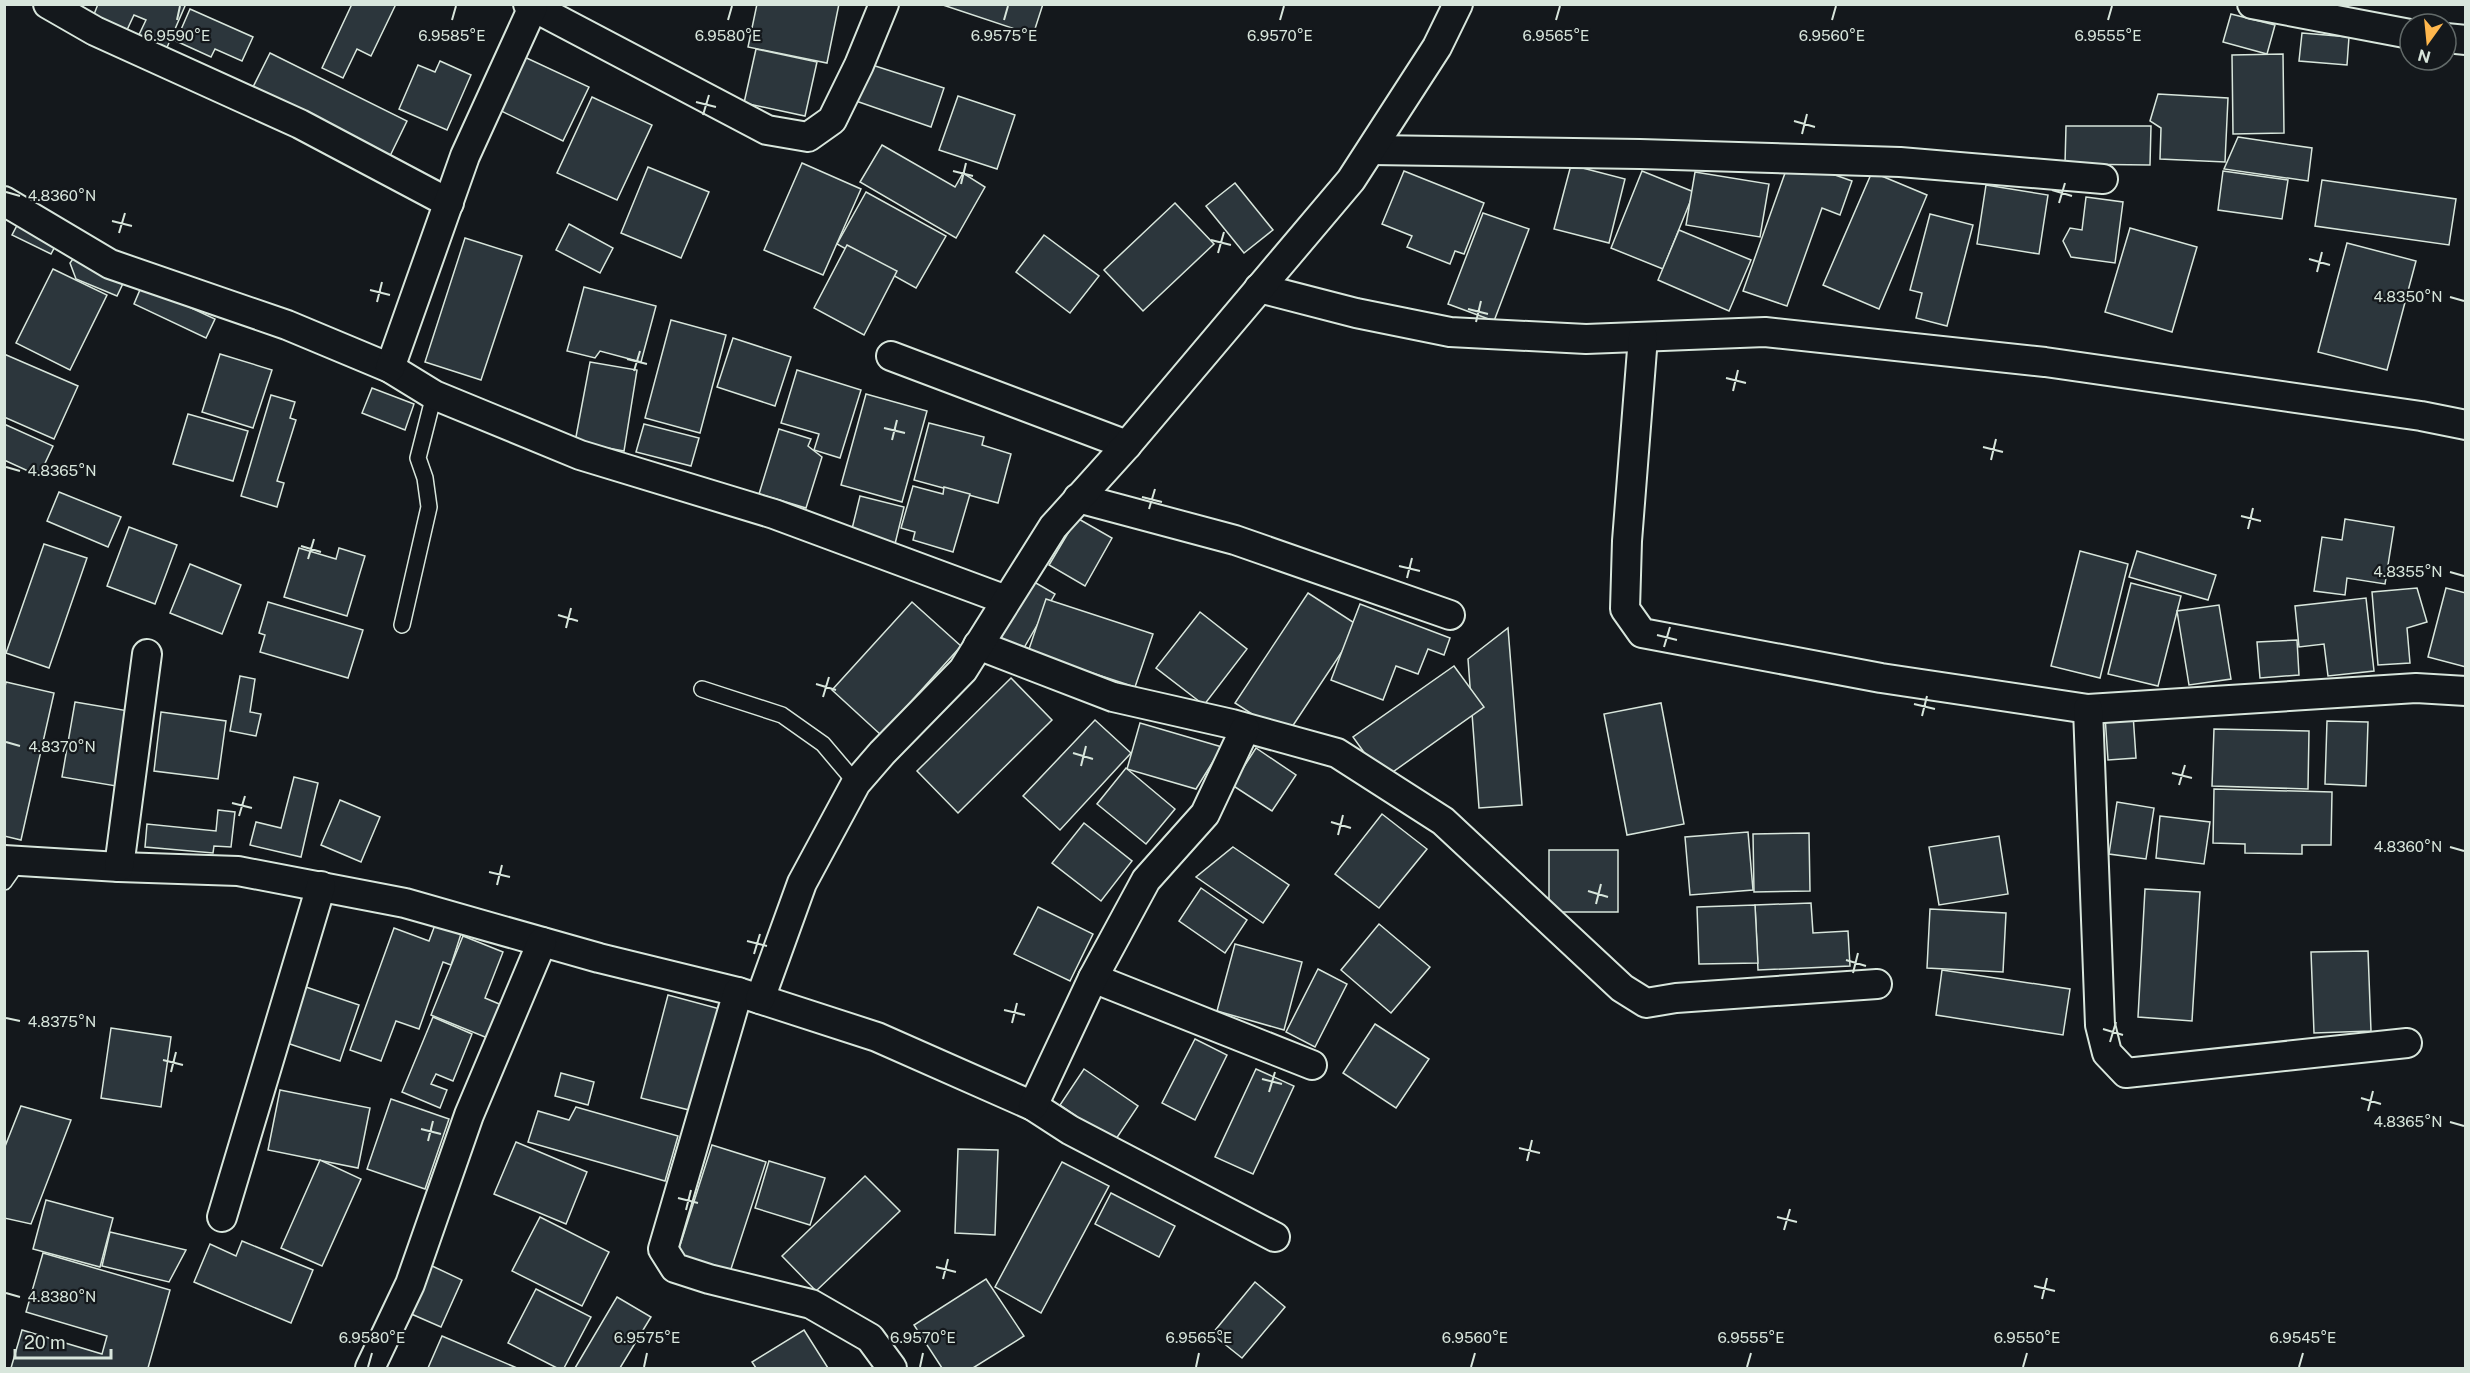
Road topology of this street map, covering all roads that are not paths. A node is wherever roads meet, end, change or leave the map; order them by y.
1 (48, 4) edge
2 (884, 4) edge
3 (1458, 4) edge
4 (2252, 4) edge
5 (530, 6) edge
6 (2398, 32) edge
7 (1372, 150) junction
8 (2103, 179) dead end
9 (4, 201) edge
10 (449, 202) junction
11 (1259, 288) junction
12 (1643, 337) junction
13 (891, 356) dead end
14 (390, 368) junction
15 (434, 395) junction
16 (2466, 425) edge
17 (1127, 445) junction
18 (1078, 498) junction
19 (1006, 600) junction
20 (1450, 615) dead end
21 (402, 625) dead end
22 (978, 645) junction
23 (147, 654) dead end
24 (702, 689) dead end
25 (2466, 691) edge
26 (2088, 709) junction
27 (1245, 729) junction
28 (856, 783) junction
29 (119, 867) junction
30 (9, 868) edge
31 (321, 886) junction
32 (542, 942) junction
33 (1093, 978) junction
34 (1877, 984) dead end
35 (749, 996) junction
36 (2407, 1043) dead end
37 (1312, 1065) dead end
38 (1033, 1106) junction
39 (222, 1217) dead end
40 (1275, 1237) dead end
41 (370, 1368) edge
42 (892, 1368) edge

1 - 10 street
2 - 5 street
3 - 7 street
4 - 6 street
5 - 10 street
7 - 8 street
7 - 11 street
9 - 14 street
10 - 14 street
11 - 12 street
11 - 17 street
12 - 16 street
12 - 26 street
13 - 17 street
14 - 15 street
15 - 19 street
15 - 21 lane
17 - 18 street
18 - 19 street
18 - 20 street
19 - 22 street
22 - 27 street
22 - 28 street
23 - 29 street
24 - 28 lane
25 - 26 street
26 - 36 street
27 - 33 street
27 - 34 street
28 - 35 street
29 - 30 street
29 - 31 street
31 - 32 street
31 - 39 street
32 - 35 street
32 - 41 street
33 - 37 street
33 - 38 street
35 - 38 street
35 - 42 street
38 - 40 street

